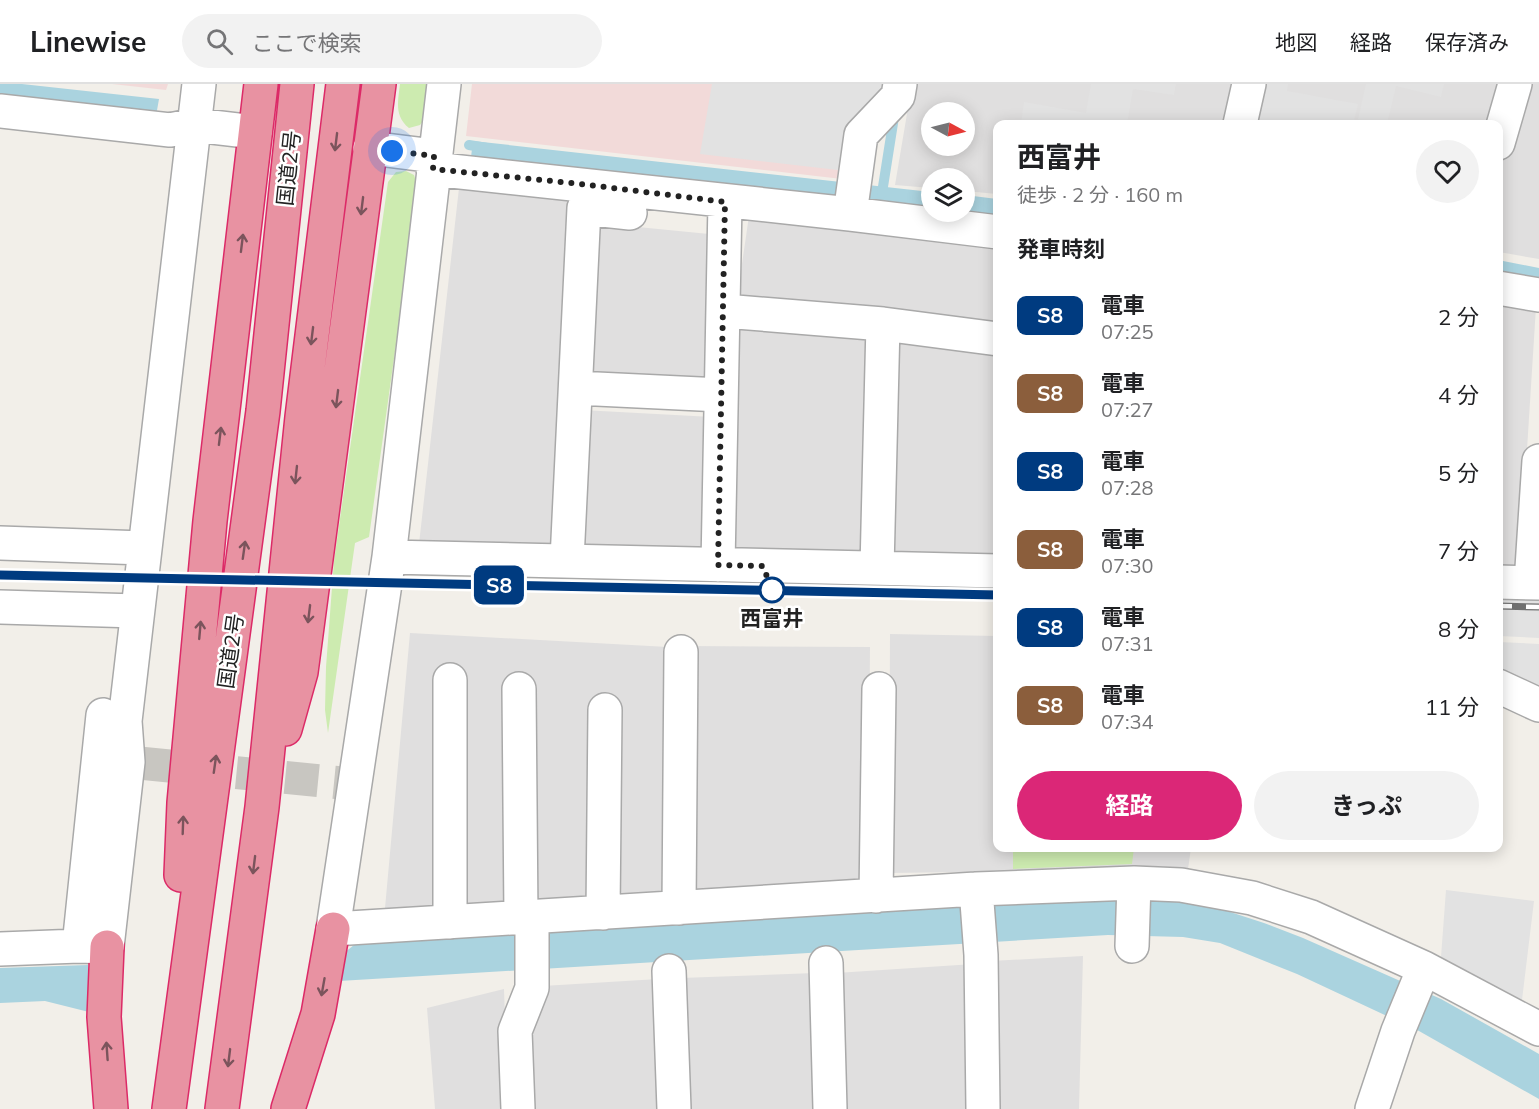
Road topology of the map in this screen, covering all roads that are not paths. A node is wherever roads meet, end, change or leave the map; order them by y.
1 (199, 84) edge
2 (261, 84) edge
3 (297, 84) edge
4 (343, 84) edge
5 (379, 84) edge
6 (444, 84) edge
7 (900, 84) edge
8 (1249, 84) edge
9 (1515, 84) edge
10 (0, 111) edge
11 (1241, 120) edge
12 (195, 125) junction
13 (1503, 125) edge
14 (255, 132) junction
15 (370, 148) junction
16 (434, 163) junction
17 (852, 198) junction
18 (724, 212) junction
19 (993, 231) edge
20 (1503, 289) edge
21 (1539, 295) edge
22 (724, 311) junction
23 (883, 324) junction
24 (993, 338) edge
25 (576, 388) junction
26 (721, 394) junction
27 (1539, 461) edge
28 (0, 543) edge
29 (144, 548) junction
30 (389, 557) junction
31 (567, 560) junction
32 (718, 565) junction
33 (877, 568) junction
34 (993, 571) edge
35 (1503, 582) edge
36 (1535, 583) edge
37 (0, 607) edge
38 (137, 611) junction
39 (681, 652) dead end
40 (450, 680) dead end
41 (519, 688) dead end
42 (1503, 688) edge
43 (879, 689) dead end
44 (1539, 705) edge
45 (604, 710) dead end
46 (103, 715) dead end
47 (262, 807) junction
48 (1134, 889) junction
49 (977, 895) junction
50 (876, 896) junction
51 (679, 908) junction
52 (603, 913) junction
53 (529, 921) junction
54 (450, 922) junction
55 (333, 929) junction
56 (1133, 942) dead end
57 (93, 946) junction
58 (0, 949) edge
59 (826, 963) dead end
60 (669, 972) dead end
61 (1421, 977) junction
62 (1539, 1029) edge
63 (174, 1072) junction
64 (111, 1109) edge
65 (169, 1109) edge
66 (222, 1109) edge
67 (288, 1109) edge
68 (518, 1109) edge
69 (674, 1109) edge
70 (830, 1109) edge
71 (983, 1109) edge
72 (1372, 1109) edge

1 - 12 street
2 - 14 highway
63 -> 3 highway, 国道2号
4 -> 47 highway, 国道2号
5 - 15 highway
6 - 16 street
7 - 17 street
8 - 11 street
9 - 13 street
10 - 12 street
12 - 14 street
12 - 29 street
63 -> 14 highway
15 - 16 street
15 -> 47 highway
16 - 18 street
16 - 30 street
17 - 18 street
17 - 19 street
18 - 22 street
18 - 25 street
20 - 21 street
22 - 23 street
22 - 26 street
23 - 24 street
23 - 33 street
25 - 26 street
25 - 31 street
26 - 32 street
27 - 36 street
28 - 29 street
29 - 38 street
30 - 31 street
30 - 55 street
31 - 32 street
32 - 33 street
33 - 34 street
35 - 36 street
37 - 38 street
38 - 57 street
39 - 51 street
40 - 54 street
41 - 53 street
42 - 44 street
43 - 50 street
45 - 52 street
46 - 57 street
47 -> 66 highway, 国道2号
48 - 49 street
48 - 56 street
48 - 61 street
49 - 50 street
49 - 71 street
50 - 51 street
51 - 52 street
52 - 53 street
53 - 54 street
53 - 68 street
54 - 55 street
55 -> 67 highway
57 - 58 street
64 -> 57 highway
59 - 70 street
60 - 69 street
61 - 62 street
61 - 72 street
63 - 65 highway, 国道2号

